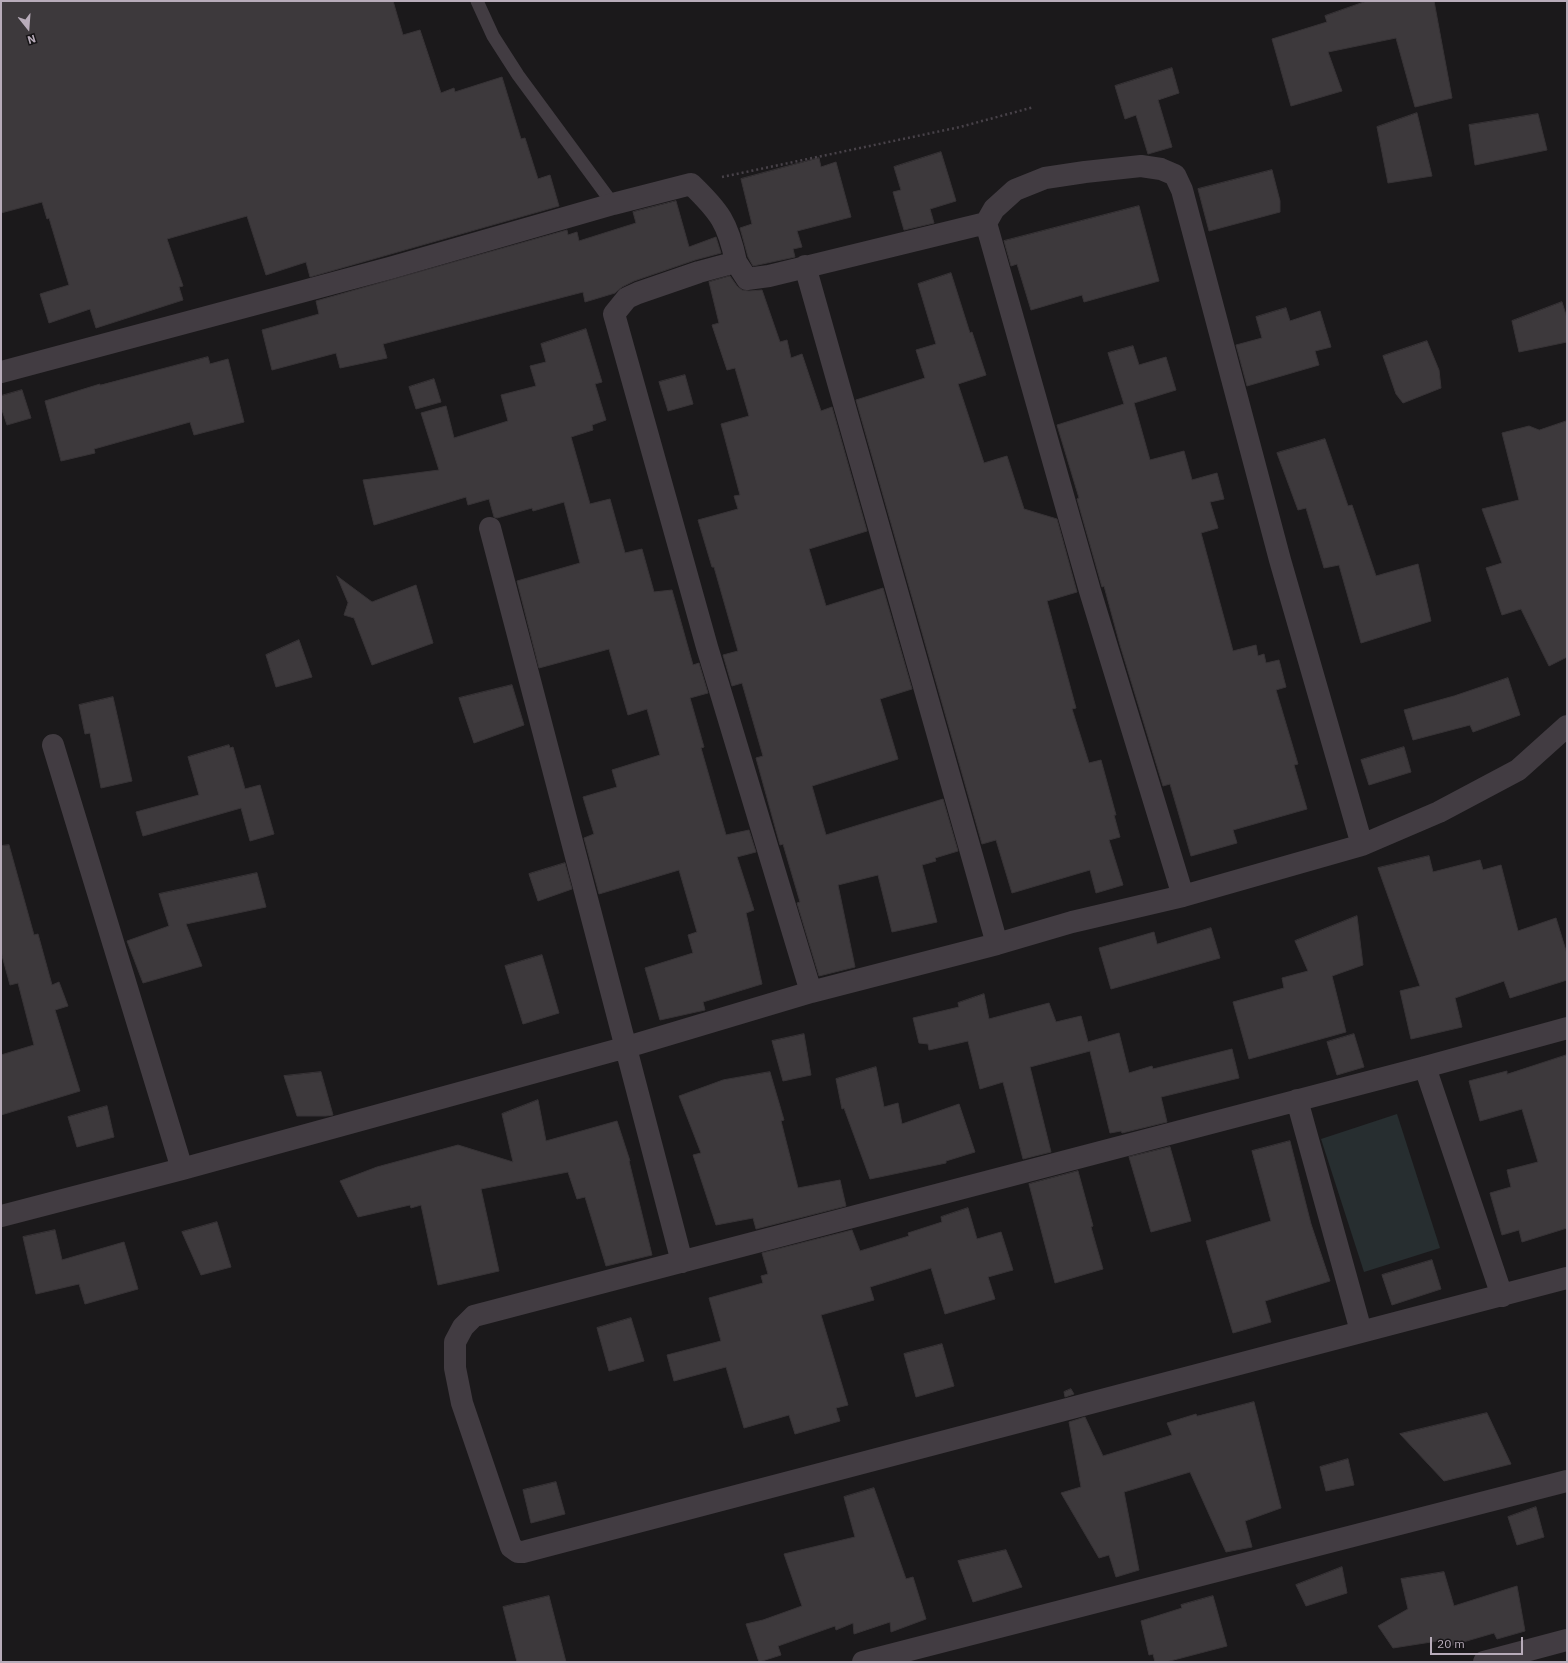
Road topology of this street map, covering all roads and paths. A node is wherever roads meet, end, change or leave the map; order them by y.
1 (477, 1) edge
2 (1034, 107) dead end
3 (691, 184) junction
4 (613, 204) junction
5 (986, 223) junction
6 (736, 262) junction
7 (806, 266) junction
8 (1, 372) edge
9 (490, 528) dead end
10 (1567, 726) edge
11 (53, 745) dead end
12 (1362, 845) junction
13 (1183, 896) junction
14 (997, 944) junction
15 (811, 992) junction
16 (1567, 1028) edge
17 (627, 1047) junction
18 (1425, 1066) junction
19 (1297, 1100) junction
20 (182, 1169) junction
21 (1, 1216) edge
22 (682, 1262) junction
23 (1567, 1278) edge
24 (1502, 1296) junction
25 (1361, 1331) junction
26 (1567, 1481) edge
27 (1567, 1640) edge
28 (863, 1662) edge
29 (1484, 1662) edge

1 - 4 lane
2 - 3 path
3 - 4 street
3 - 6 street
4 - 8 street
5 - 7 street
5 - 12 street
5 - 13 street
6 - 7 street
6 - 15 street
7 - 14 street
9 - 17 street
10 - 12 street
11 - 20 street
12 - 13 street
13 - 14 street
14 - 15 street
15 - 17 street
16 - 18 street
17 - 20 street
17 - 22 street
18 - 19 street
18 - 24 street
19 - 22 street
19 - 25 street
20 - 21 street
22 - 25 street
23 - 24 street
24 - 25 street
26 - 28 street
27 - 29 street

